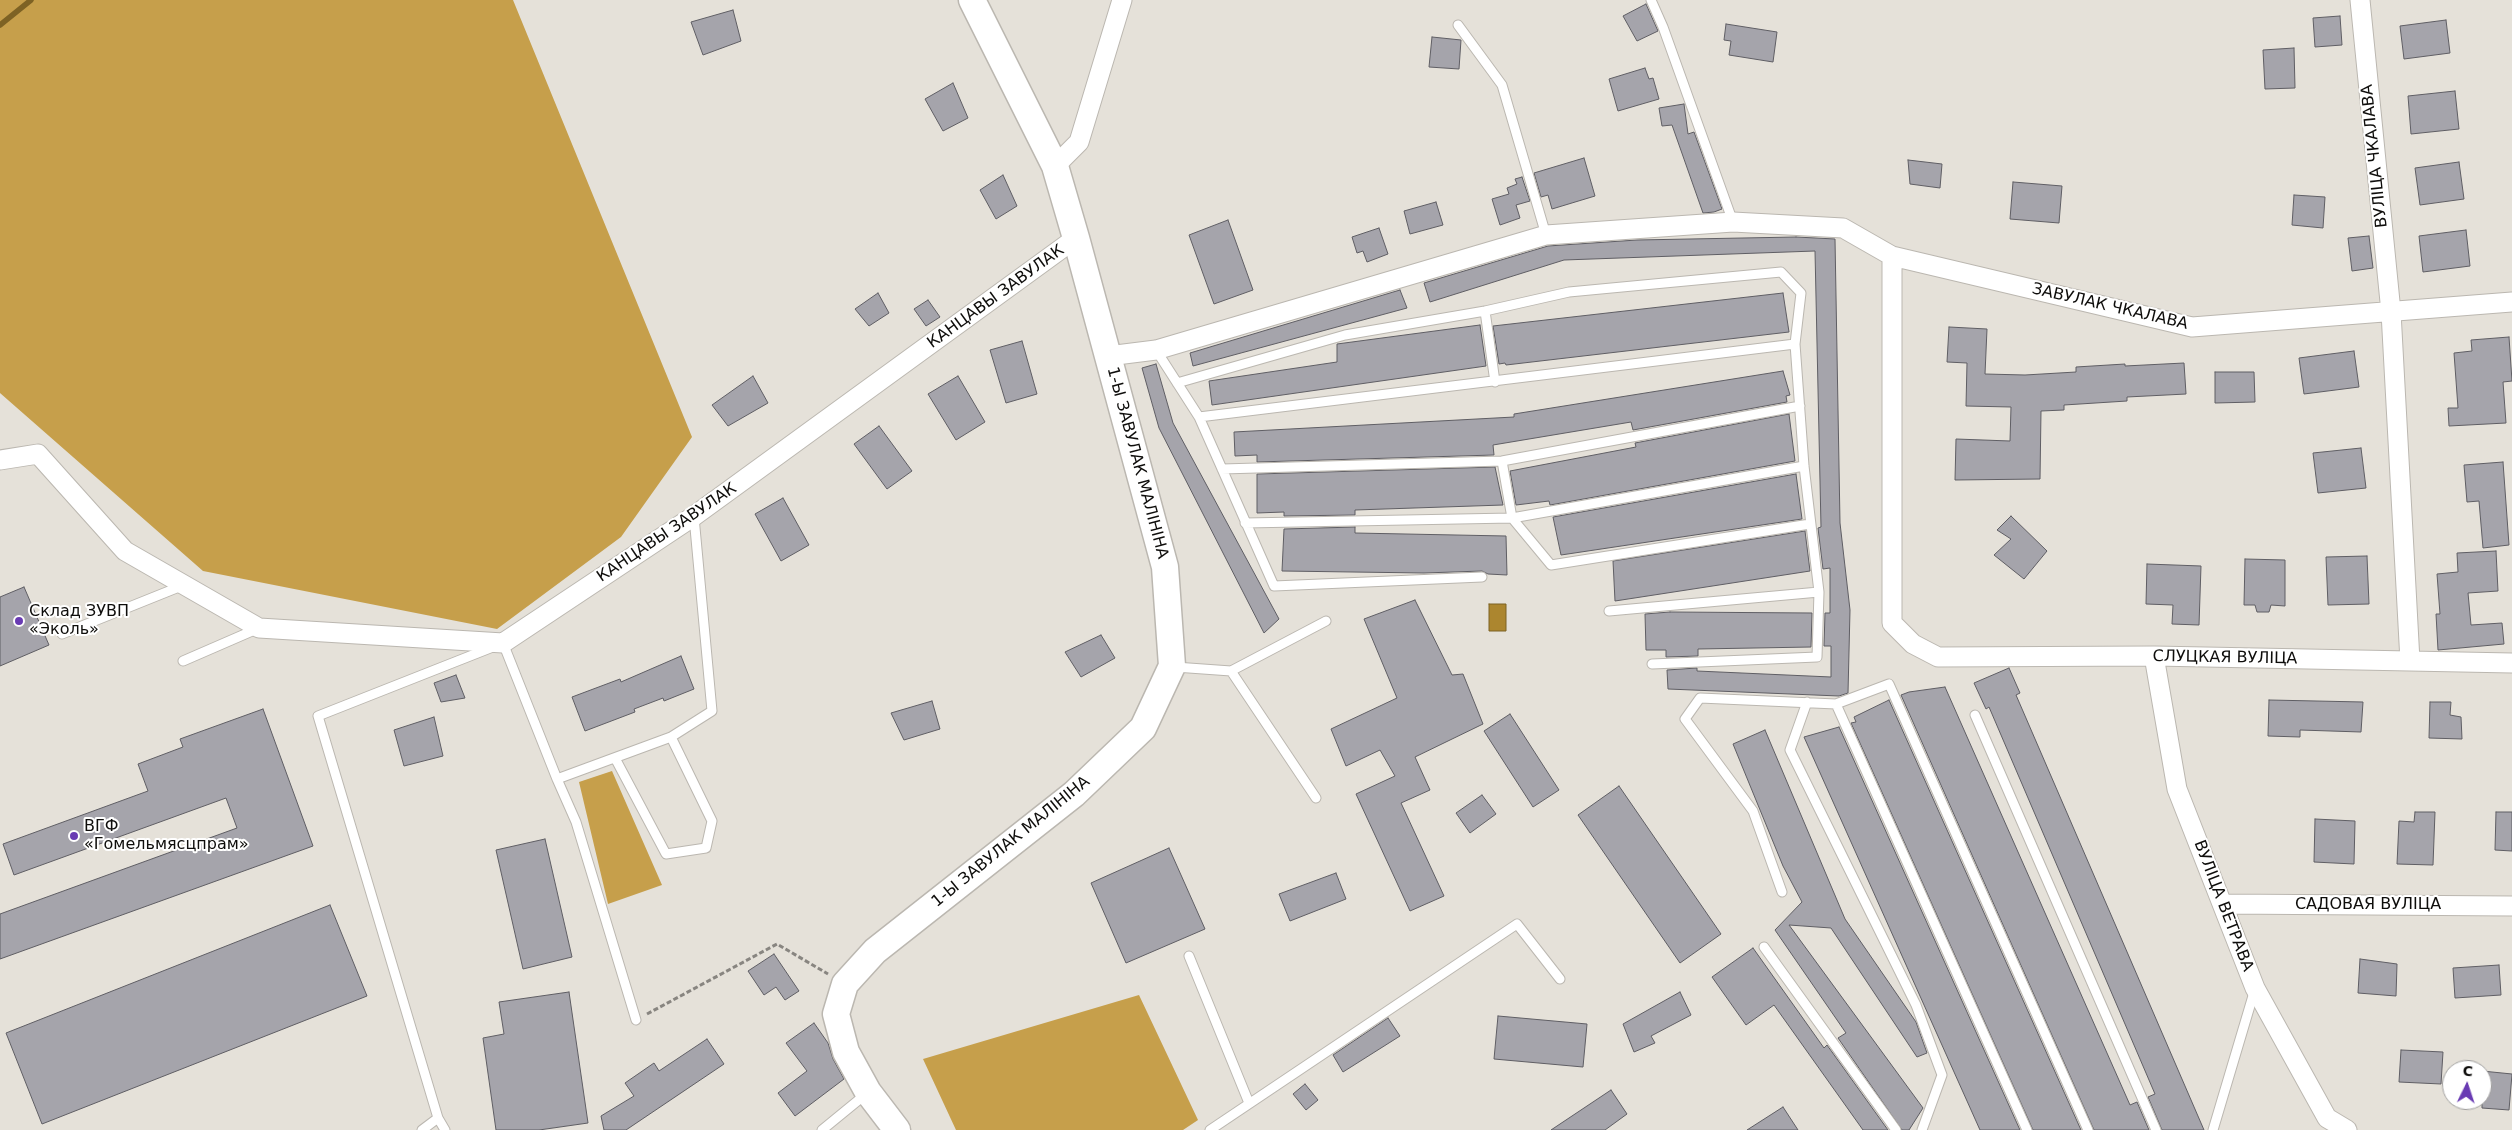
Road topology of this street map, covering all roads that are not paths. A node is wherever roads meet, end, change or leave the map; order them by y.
1 (972, 0) edge
2 (1122, 0) edge
3 (1651, 0) edge
4 (2360, 0) edge
5 (1458, 25) dead end
6 (1055, 166) junction
7 (1733, 222) junction
8 (1546, 235) junction
9 (1076, 238) junction
10 (1892, 256) junction
11 (2512, 302) edge
12 (1485, 311) junction
13 (2391, 312) junction
14 (1795, 344) junction
15 (1156, 350) junction
16 (1108, 356) junction
17 (1495, 382) junction
18 (1177, 383) junction
19 (1800, 406) junction
20 (1199, 417) junction
21 (0, 460) edge
22 (1502, 460) junction
23 (1804, 466) junction
24 (1222, 470) junction
25 (694, 516) junction
26 (1512, 518) junction
27 (1245, 523) junction
28 (1810, 524) junction
29 (1482, 577) dead end
30 (184, 585) junction
31 (1819, 592) junction
32 (1609, 611) dead end
33 (1326, 621) dead end
34 (259, 628) junction
35 (62, 634) dead end
36 (503, 643) junction
37 (2154, 656) junction
38 (183, 661) dead end
39 (2410, 661) junction
40 (2512, 663) edge
41 (1652, 664) dead end
42 (1172, 666) junction
43 (1231, 671) junction
44 (1807, 702) junction
45 (1836, 704) junction
46 (1976, 715) dead end
47 (671, 737) junction
48 (615, 758) junction
49 (557, 779) junction
50 (1316, 798) dead end
51 (1782, 892) dead end
52 (2224, 904) junction
53 (2512, 906) edge
54 (1764, 947) dead end
55 (1189, 956) dead end
56 (1560, 979) dead end
57 (2255, 988) junction
58 (636, 1020) road end
59 (868, 1092) junction
60 (1249, 1103) junction
61 (438, 1118) junction
62 (422, 1130) edge
63 (445, 1130) edge
64 (822, 1130) edge
65 (897, 1130) edge
66 (1210, 1130) edge
67 (1896, 1130) edge
68 (1922, 1130) edge
69 (2027, 1130) edge
70 (2088, 1130) edge
71 (2156, 1130) edge
72 (2213, 1130) edge
73 (2347, 1130) edge

1 - 6 street, КАНЦАВЫ ЗАВУЛАК
2 - 6 street
3 - 7 lane
4 - 13 street, ВУЛІЦА ЧКАЛАВА
5 - 8 lane
6 - 9 street, КАНЦАВЫ ЗАВУЛАК
7 - 8 street, ЗАВУЛАК ЧКАЛАВА
7 - 10 street, ЗАВУЛАК ЧКАЛАВА
8 - 15 street, ЗАВУЛАК ЧКАЛАВА
9 - 16 street, 1-Ы ЗАВУЛАК МАЛІНІНА
9 - 25 street, КАНЦАВЫ ЗАВУЛАК
10 - 13 street, ЗАВУЛАК ЧКАЛАВА
10 - 37 street, СЛУЦКАЯ ВУЛІЦА
11 - 13 street, ЗАВУЛАК ЧКАЛАВА
12 - 14 lane
12 - 17 lane
12 - 18 lane
13 - 39 street
14 - 17 lane
14 - 19 lane
15 - 16 street, ЗАВУЛАК ЧКАЛАВА
15 - 18 lane
16 - 42 street, 1-Ы ЗАВУЛАК МАЛІНІНА
17 - 20 lane
18 - 20 lane
19 - 22 lane
19 - 23 lane
20 - 24 lane
21 - 30 street
22 - 24 lane
22 - 26 lane
23 - 26 lane
23 - 28 lane
24 - 27 lane
25 - 36 street, КАНЦАВЫ ЗАВУЛАК
25 - 47 lane
26 - 27 lane
26 - 28 lane
27 - 29 lane
28 - 31 lane
30 - 34 street
30 - 35 lane
31 - 32 lane
31 - 41 lane
33 - 43 lane
34 - 36 street
34 - 38 lane
36 - 49 lane
36 - 61 lane
37 - 39 street, СЛУЦКАЯ ВУЛІЦА
37 - 52 street, ВУЛІЦА ВЕТРАВА
39 - 40 street, СЛУЦКАЯ ВУЛІЦА
42 - 43 lane
42 - 59 street, 1-Ы ЗАВУЛАК МАЛІНІНА
43 - 50 lane
44 - 45 lane
44 - 51 lane
44 - 68 lane
45 - 69 lane
45 - 70 lane
46 - 71 lane
47 - 48 lane
47 - 48 lane
48 - 49 lane
49 - 58 lane
52 - 53 street, САДОВАЯ ВУЛІЦА
52 - 57 street, ВУЛІЦА ВЕТРАВА
54 - 67 lane
55 - 60 lane
56 - 60 lane
57 - 72 lane
57 - 73 street, ВУЛІЦА ВЕТРАВА
59 - 64 lane
59 - 65 street, 1-Ы ЗАВУЛАК МАЛІНІНА
60 - 66 lane
61 - 62 lane
61 - 63 lane

